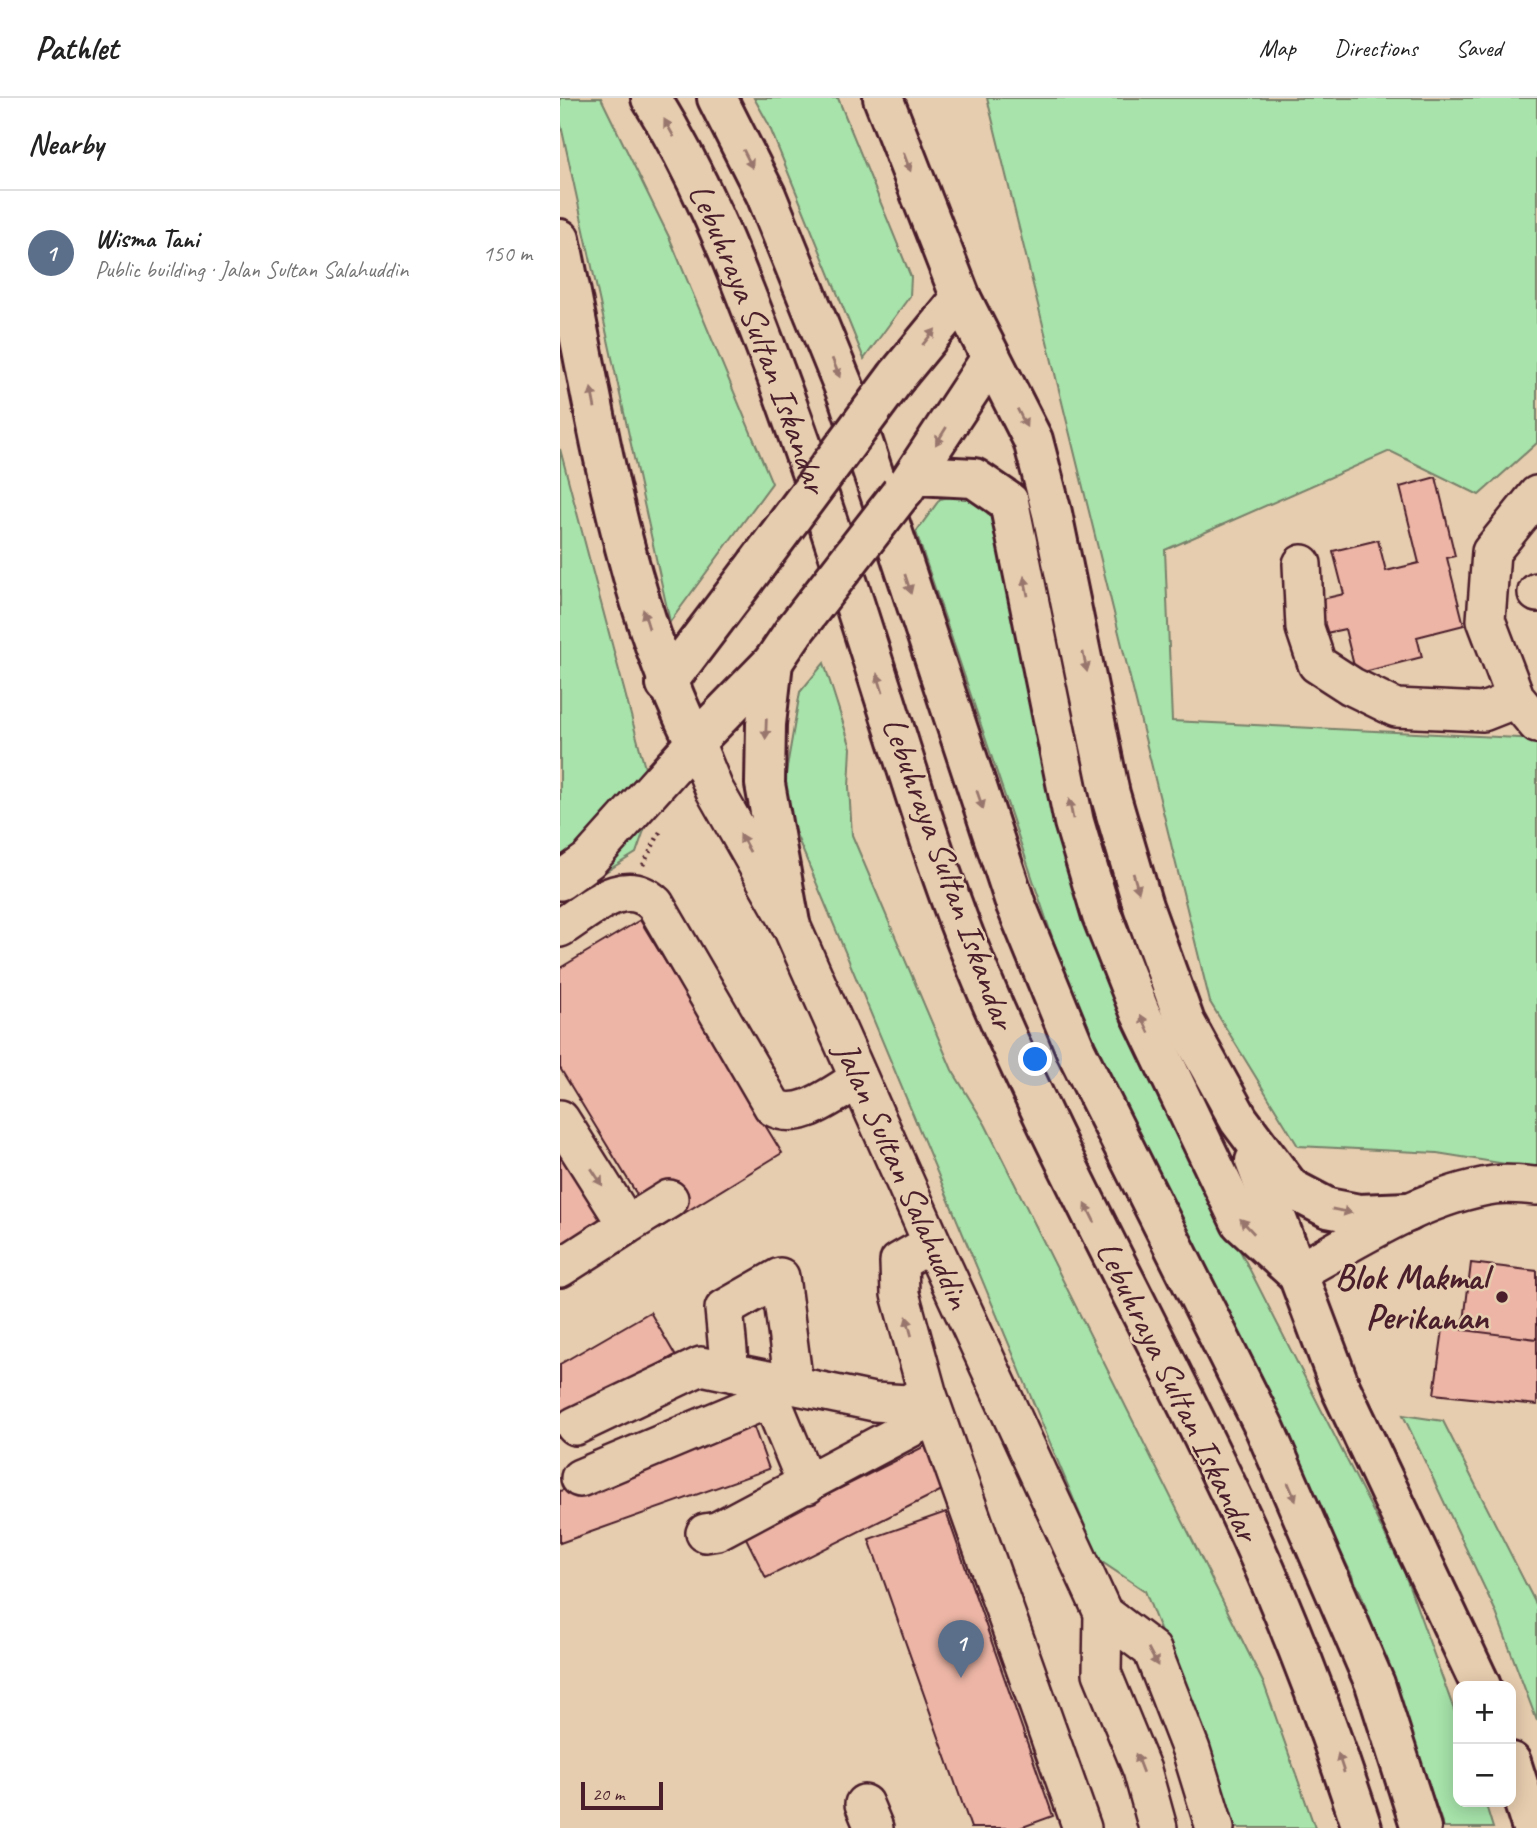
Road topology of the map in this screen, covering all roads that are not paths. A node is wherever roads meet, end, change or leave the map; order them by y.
1 (651, 98) edge
2 (717, 98) edge
3 (883, 98) edge
4 (560, 239) edge
5 (961, 298) junction
6 (991, 358) junction
7 (909, 484) junction
8 (1537, 495) edge
9 (1302, 564) dead end
10 (784, 646) junction
11 (666, 684) junction
12 (1526, 712) edge
13 (695, 743) junction
14 (560, 881) edge
15 (790, 923) junction
16 (560, 928) edge
17 (859, 1079) junction
18 (560, 1119) edge
19 (1239, 1120) junction
20 (1537, 1186) edge
21 (668, 1199) dead end
22 (1408, 1212) junction
23 (627, 1225) junction
24 (932, 1243) junction
25 (560, 1268) edge
26 (1296, 1273) junction
27 (764, 1384) junction
28 (844, 1395) junction
29 (931, 1404) junction
30 (575, 1426) dead end
31 (869, 1451) junction
32 (580, 1478) dead end
33 (807, 1485) junction
34 (705, 1533) dead end
35 (1103, 1613) junction
36 (1479, 1681) edge
37 (1516, 1778) edge
38 (1082, 1828) edge
39 (1158, 1828) edge
40 (1215, 1828) edge
41 (1362, 1828) edge
42 (1421, 1828) edge
43 (1532, 1828) edge

41 -> 1 main road, Lebuhraya Sultan Iskandar
2 -> 42 main road, Lebuhraya Sultan Iskandar
3 -> 5 main road
11 -> 4 main road
5 - 6 main road
11 -> 5 main road, bridge
6 -> 7 main road
6 -> 19 main road
7 - 10 main road, bridge
26 -> 7 main road
8 - 12 street
9 - 12 street
10 - 13 main road
10 -> 15 main road
11 - 13 main road
13 - 14 street
15 -> 13 street, Jalan Sultan Salahuddin
15 - 17 street, Jalan Sultan Salahuddin
16 - 17 street
17 - 24 street, Jalan Sultan Salahuddin
18 -> 23 street
19 -> 22 main road
19 - 26 main road
20 - 22 street
21 - 23 street
22 - 26 street
23 - 25 street
29 -> 24 street
24 - 35 street, Jalan Sultan Salahuddin
26 - 36 main road
27 - 28 street
27 - 30 street
27 - 32 street
27 - 33 street
28 - 29 street
28 - 31 street
29 - 31 street
29 - 38 street
31 - 33 street
33 - 34 street
39 -> 35 street, Jalan Sultan Salahuddin
35 -> 40 street, Jalan Sultan Salahuddin
37 - 43 main road

